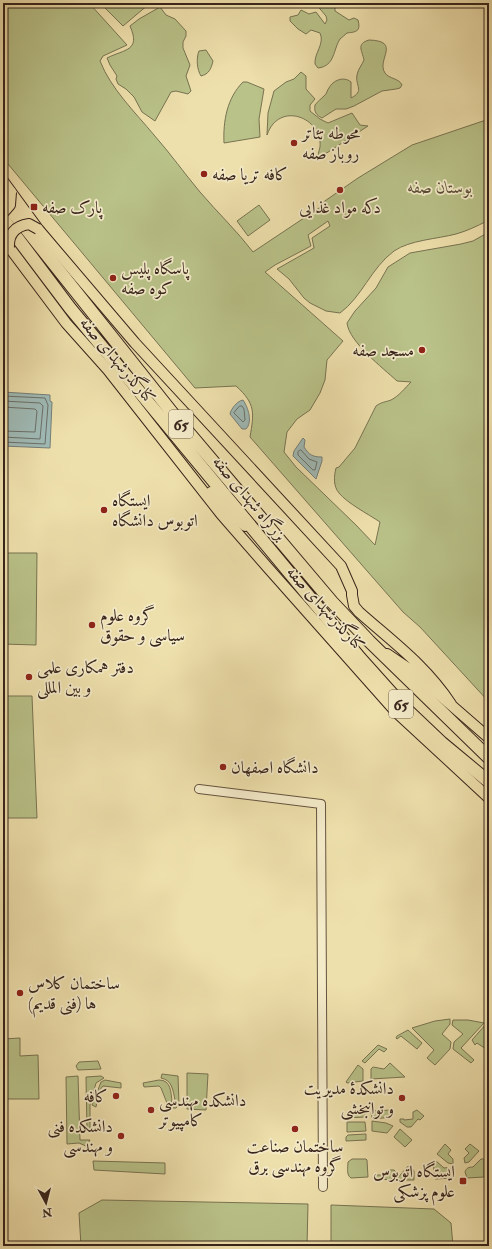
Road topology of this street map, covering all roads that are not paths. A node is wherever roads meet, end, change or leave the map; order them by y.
1 (3, 181) edge
2 (7, 196) edge
3 (3, 213) edge
4 (3, 219) edge
5 (38, 229) junction
6 (3, 239) edge
7 (9, 248) junction
8 (40, 268) junction
9 (175, 454) junction
10 (182, 463) junction
11 (288, 570) junction
12 (369, 641) junction
13 (451, 704) junction
14 (489, 738) edge
15 (489, 758) edge
16 (489, 782) edge
17 (199, 789) dead end
18 (489, 798) edge
19 (323, 1187) dead end

1 - 2 main road, کنارگذرشهدای صفه
2 - 3 main road, bridge
2 - 5 main road, کنارگذرشهدای صفه
2 - 12 highway, بزرگراه شهدای صفه / 65
4 - 8 highway, بزرگراه شهدای صفه / 65
5 - 7 main road, bridge
5 - 13 main road, کنارگذرشهدای صفه
6 - 7 main road, کنارگذرشهدای صفه
7 - 9 main road, کنارگذرشهدای صفه
8 - 9 main road
8 - 11 highway, بزرگراه شهدای صفه / 65
9 - 10 main road, کنارگذرشهدای صفه
10 - 11 main road
10 - 18 main road, کنارگذرشهدای صفه
11 - 16 highway, بزرگراه شهدای صفه / 65
12 - 13 main road
12 - 15 highway, بزرگراه شهدای صفه / 65
13 - 14 main road
17 - 19 street

